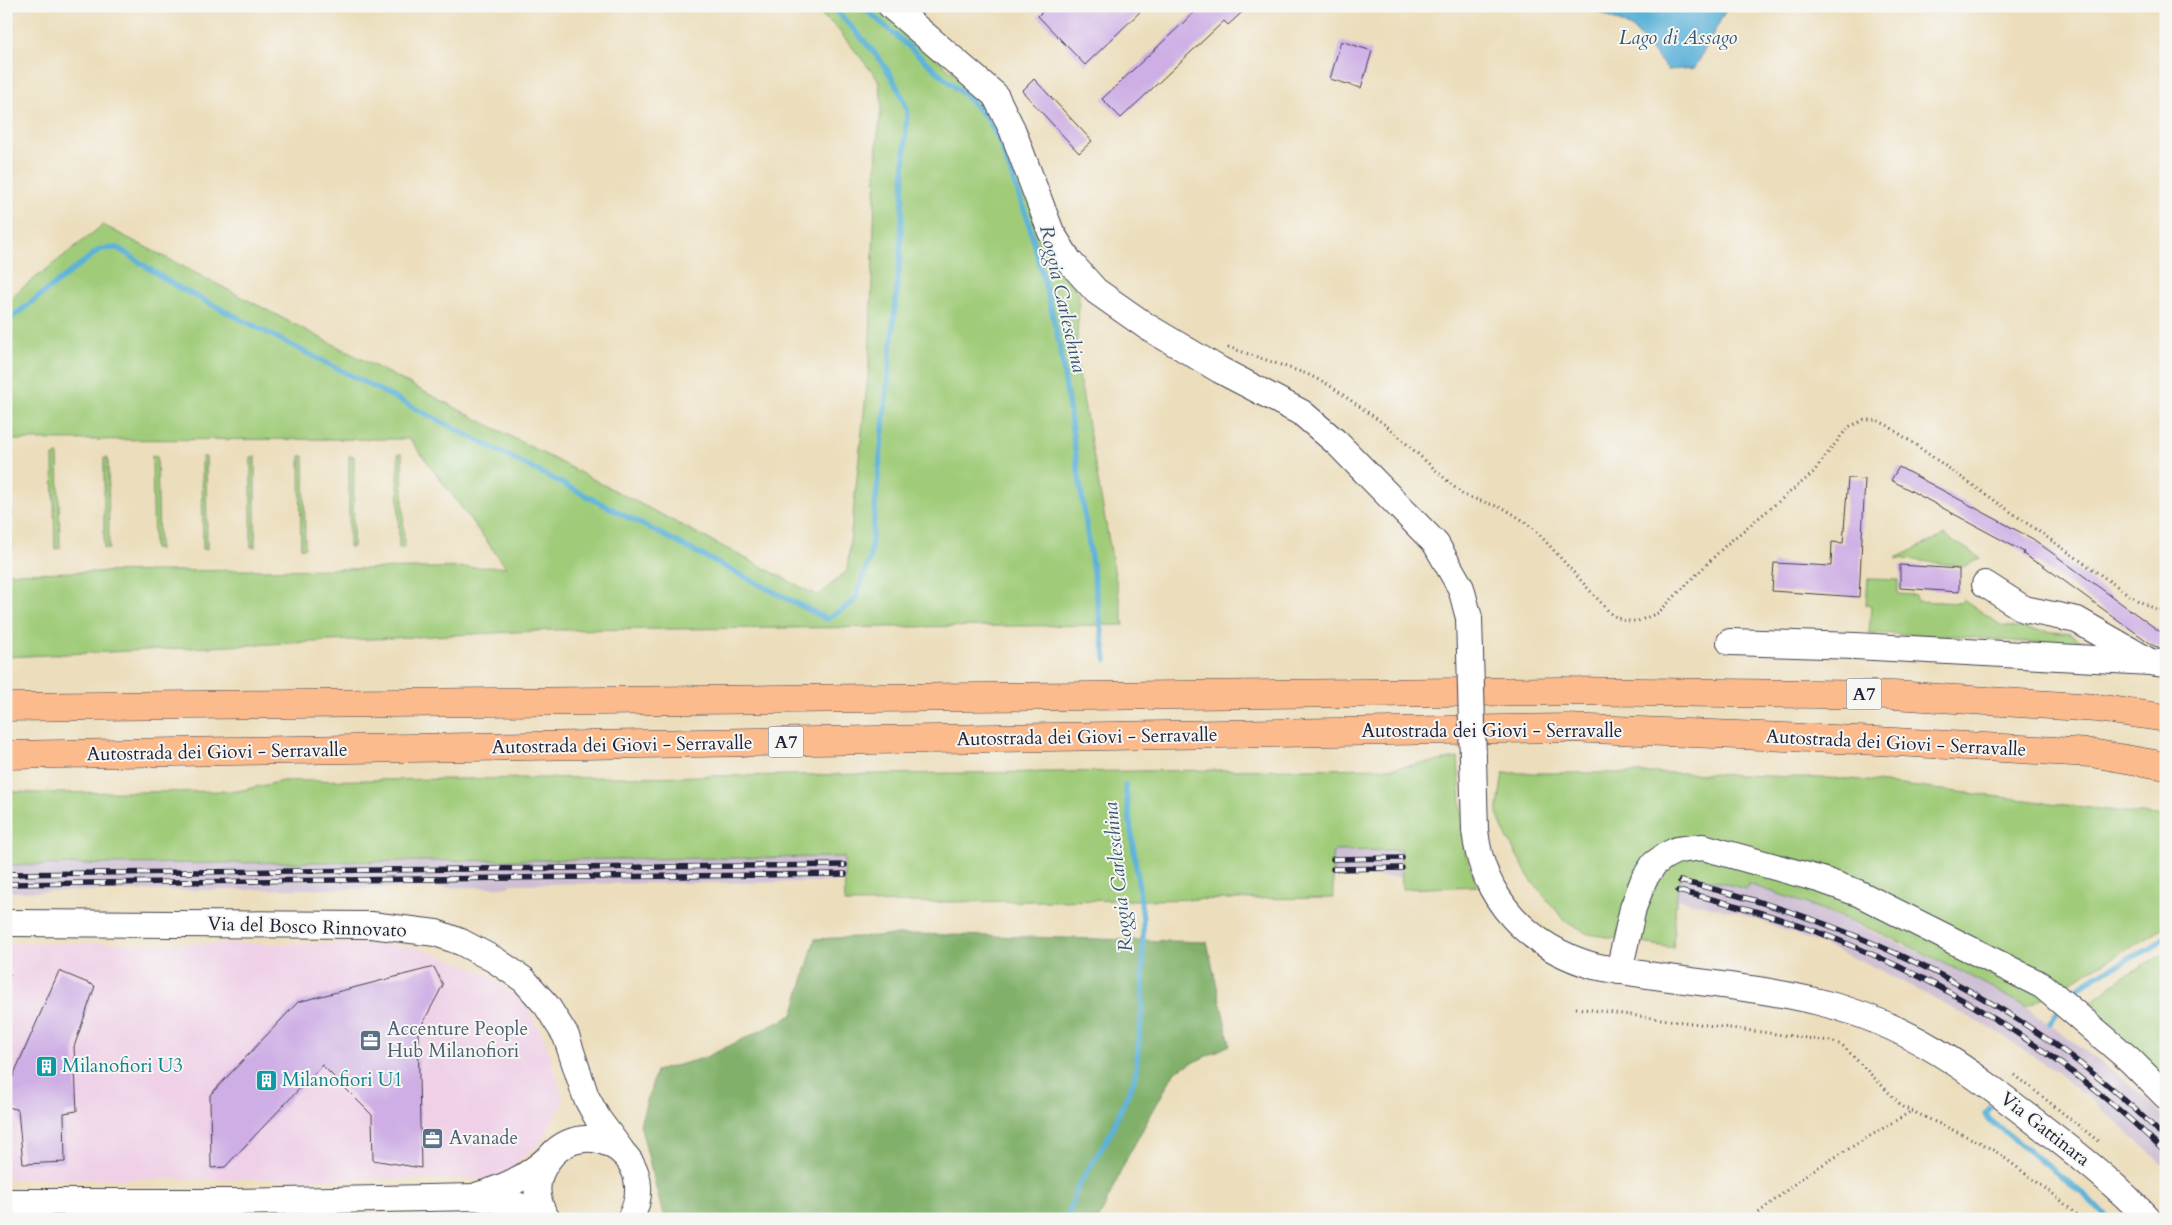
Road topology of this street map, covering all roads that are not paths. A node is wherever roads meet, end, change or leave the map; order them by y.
1 (891, 6) edge
2 (1985, 584) dead end
3 (1730, 642) dead end
4 (2158, 663) edge
5 (6, 707) edge
6 (2166, 718) edge
7 (6, 755) edge
8 (2166, 766) edge
9 (6, 923) edge
10 (1619, 971) junction
11 (576, 1066) junction
12 (2166, 1096) edge
13 (568, 1143) junction
14 (621, 1150) junction
15 (546, 1160) junction
16 (6, 1202) edge
17 (458, 1204) edge
18 (213, 1210) edge
19 (543, 1219) edge
20 (547, 1219) edge
21 (630, 1219) edge
22 (2148, 1219) edge

1 - 10 street, Via Gattinara, bridge
2 - 4 street
3 - 4 street
5 - 6 highway, Autostrada dei Giovi - Serravalle / A7
7 - 8 highway, Autostrada dei Giovi - Serravalle / A7
9 - 11 street, Via del Bosco Rinnovato
10 - 12 street
10 - 22 street, Via Gattinara
11 - 13 street, Via del Bosco Rinnovato
11 - 14 street, Via del Bosco Rinnovato
13 - 14 street
13 - 15 street
14 - 21 street, Via del Bosco Rinnovato
15 - 17 street
15 - 20 street
16 - 18 street
17 - 18 street
17 - 19 street

